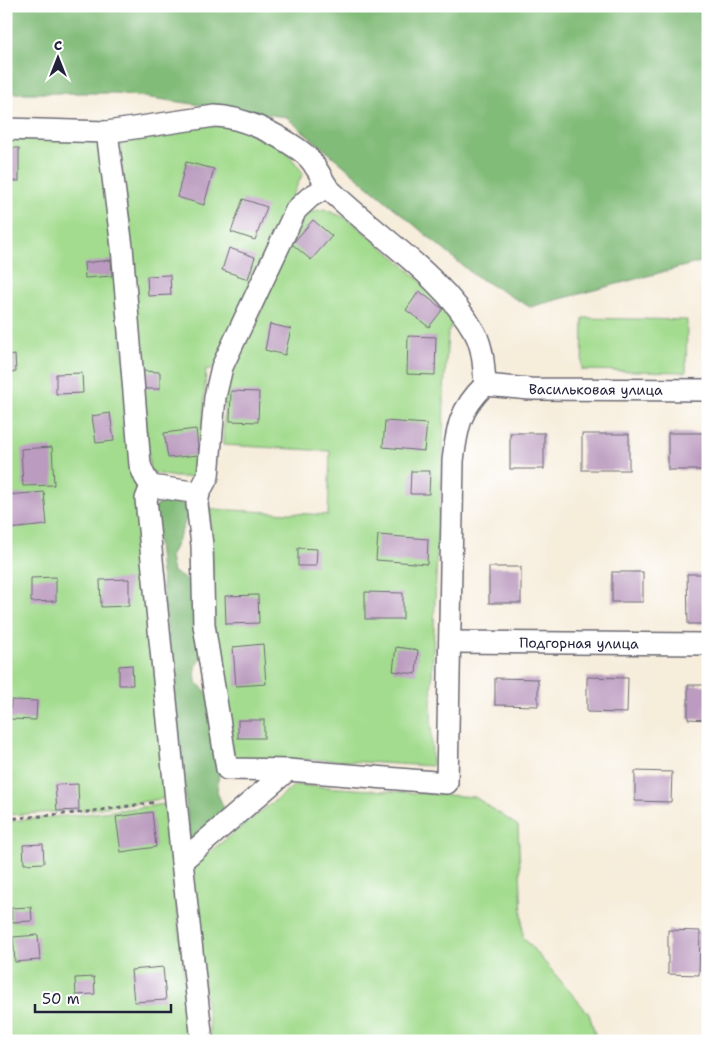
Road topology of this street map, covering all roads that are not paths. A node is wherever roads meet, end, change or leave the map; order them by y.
1 (6, 129) edge
2 (108, 132) junction
3 (326, 187) junction
4 (485, 385) junction
5 (708, 390) edge
6 (152, 486) junction
7 (199, 493) junction
8 (450, 642) junction
9 (708, 644) edge
10 (288, 770) junction
11 (182, 861) junction
12 (202, 1041) edge

1 - 2 street
2 - 3 street
2 - 6 street
3 - 4 street
3 - 7 street
4 - 5 street, Васильковая улица
4 - 8 street
6 - 7 street
6 - 11 street
7 - 10 street
8 - 9 street, Подгорная улица
8 - 10 street
10 - 11 street
11 - 12 street

